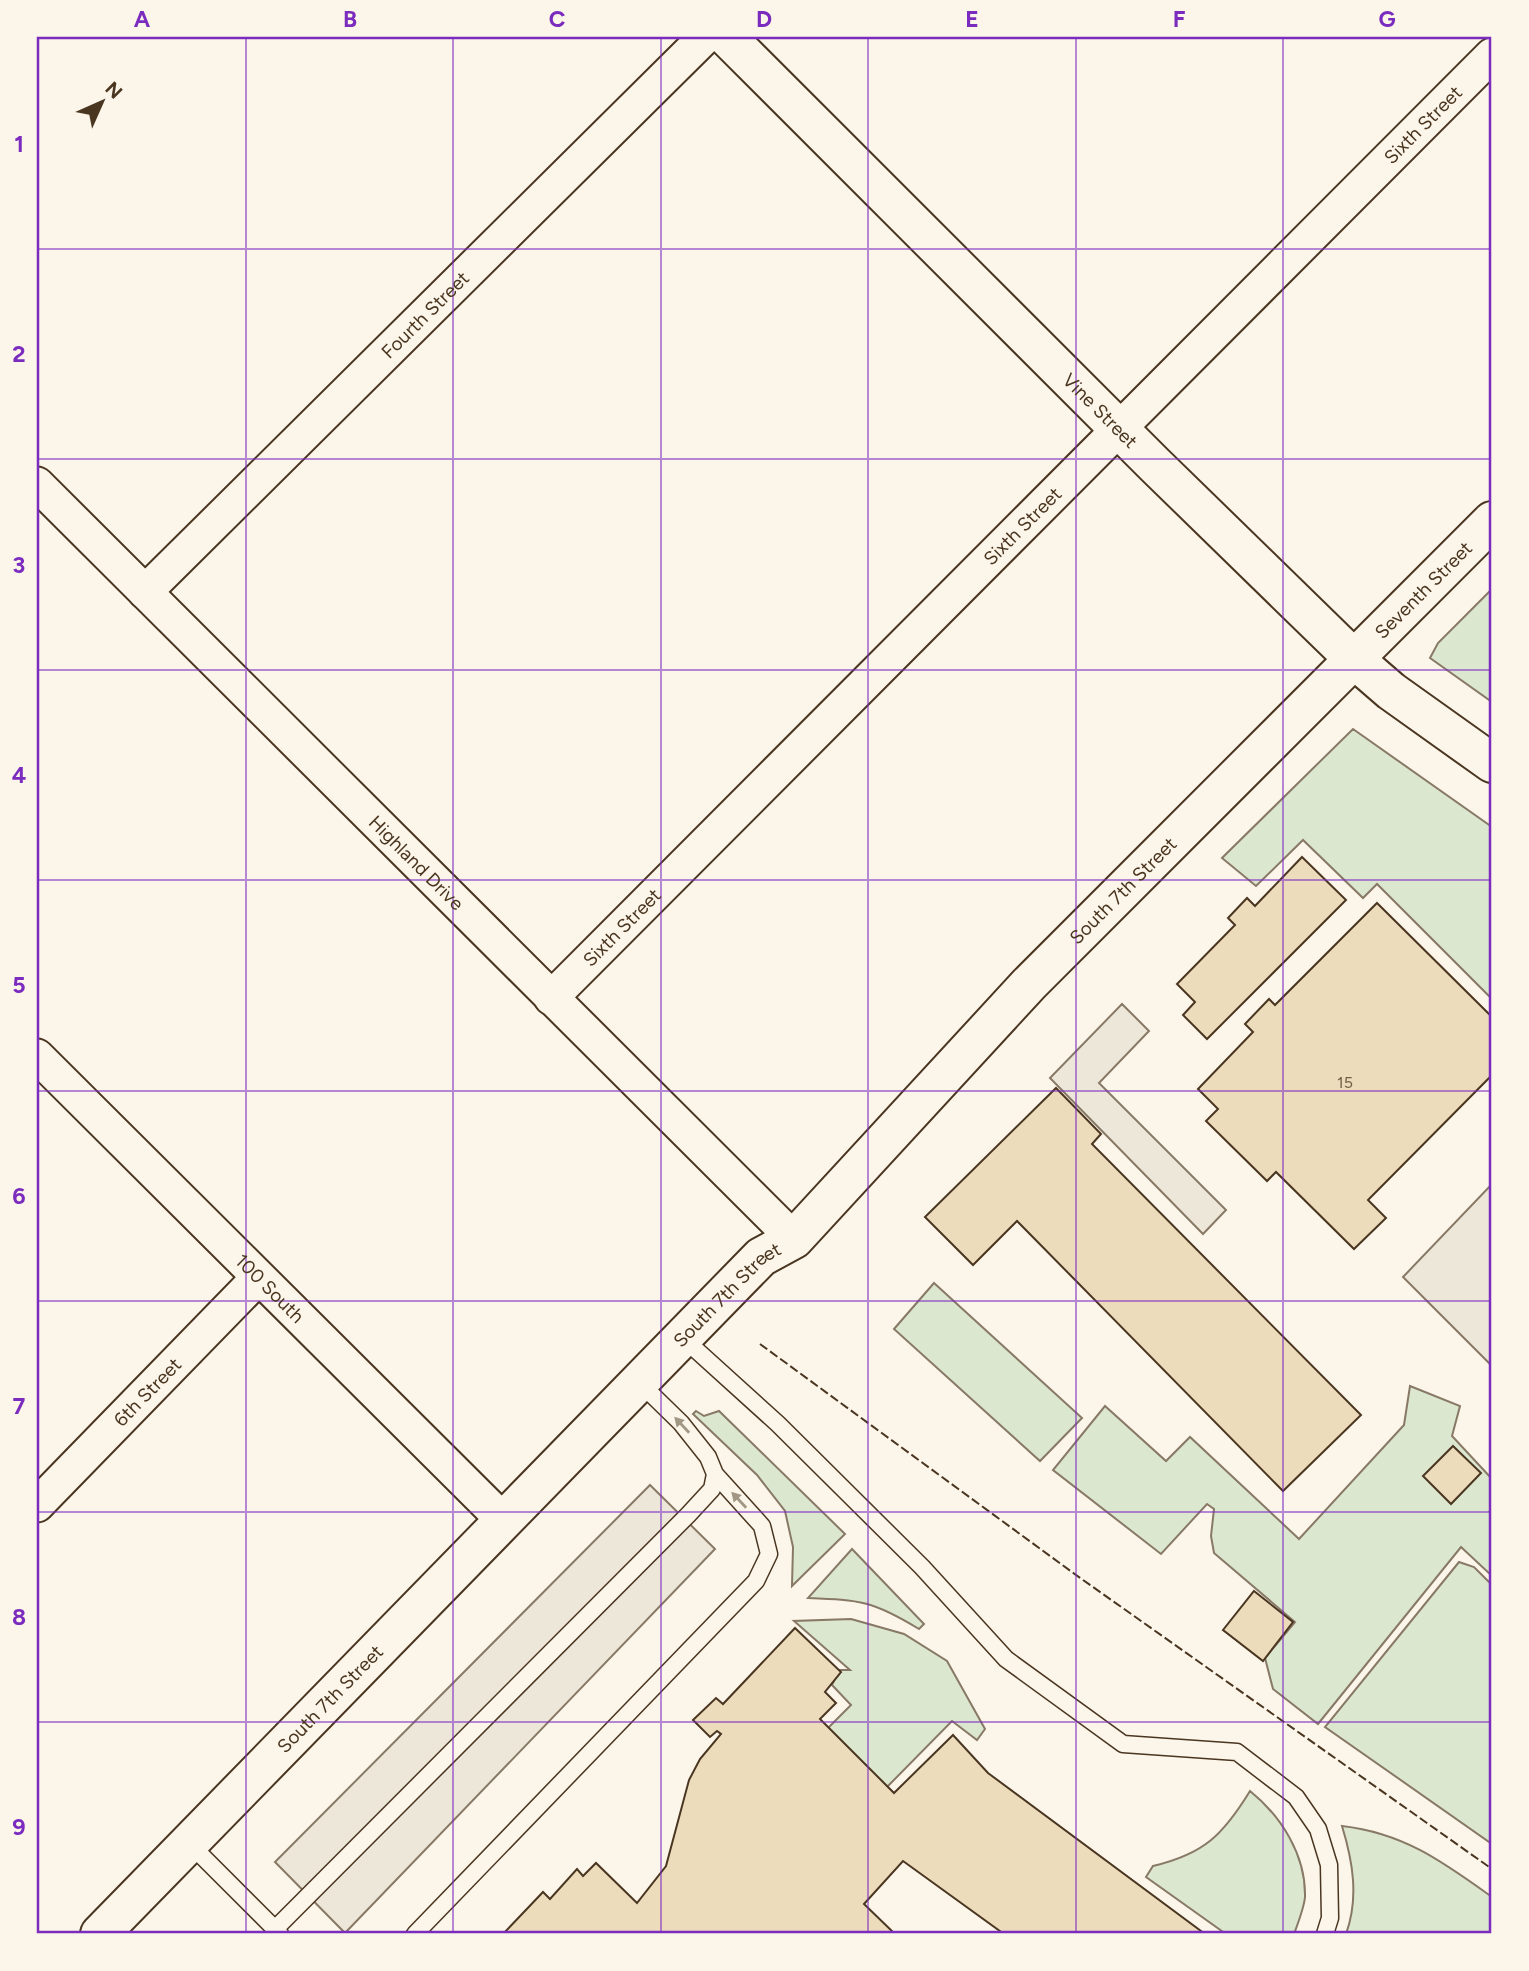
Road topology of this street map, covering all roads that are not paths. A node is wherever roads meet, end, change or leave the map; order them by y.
1 (705, 37) edge
2 (727, 37) edge
3 (1492, 55) edge
4 (1119, 428) junction
5 (37, 484) edge
6 (1492, 521) edge
7 (145, 592) junction
8 (1354, 659) junction
9 (1492, 763) edge
10 (551, 998) junction
11 (37, 1055) edge
12 (794, 1239) junction
13 (258, 1278) junction
14 (683, 1338) junction
15 (640, 1383) junction
16 (715, 1474) junction
17 (37, 1505) edge
18 (504, 1521) junction
19 (189, 1843) junction
20 (278, 1932) edge
21 (100, 1934) edge
22 (415, 1934) edge
23 (1325, 1934) edge

1 - 7 street, Fourth Street
2 - 4 street, Vine Street
3 - 4 street, Sixth Street
4 - 8 street, Vine Street
4 - 10 street, Sixth Street
5 - 7 street, Highland Drive
6 - 8 street, Seventh Street
7 - 10 street, Highland Drive
8 - 9 street, Vine Street
8 - 12 street, South 7th Street
10 - 12 street, Highland Drive
11 - 13 street, 100 South
12 - 14 street, South 7th Street
13 - 17 street, 6th Street
13 - 18 street, 100 South
14 - 15 street, South 7th Street
14 - 23 lane
16 -> 15 lane
15 - 18 street, South 7th Street
16 - 20 lane
22 -> 16 lane
18 - 19 street, South 7th Street
19 - 20 lane
19 - 21 street, South 7th Street

